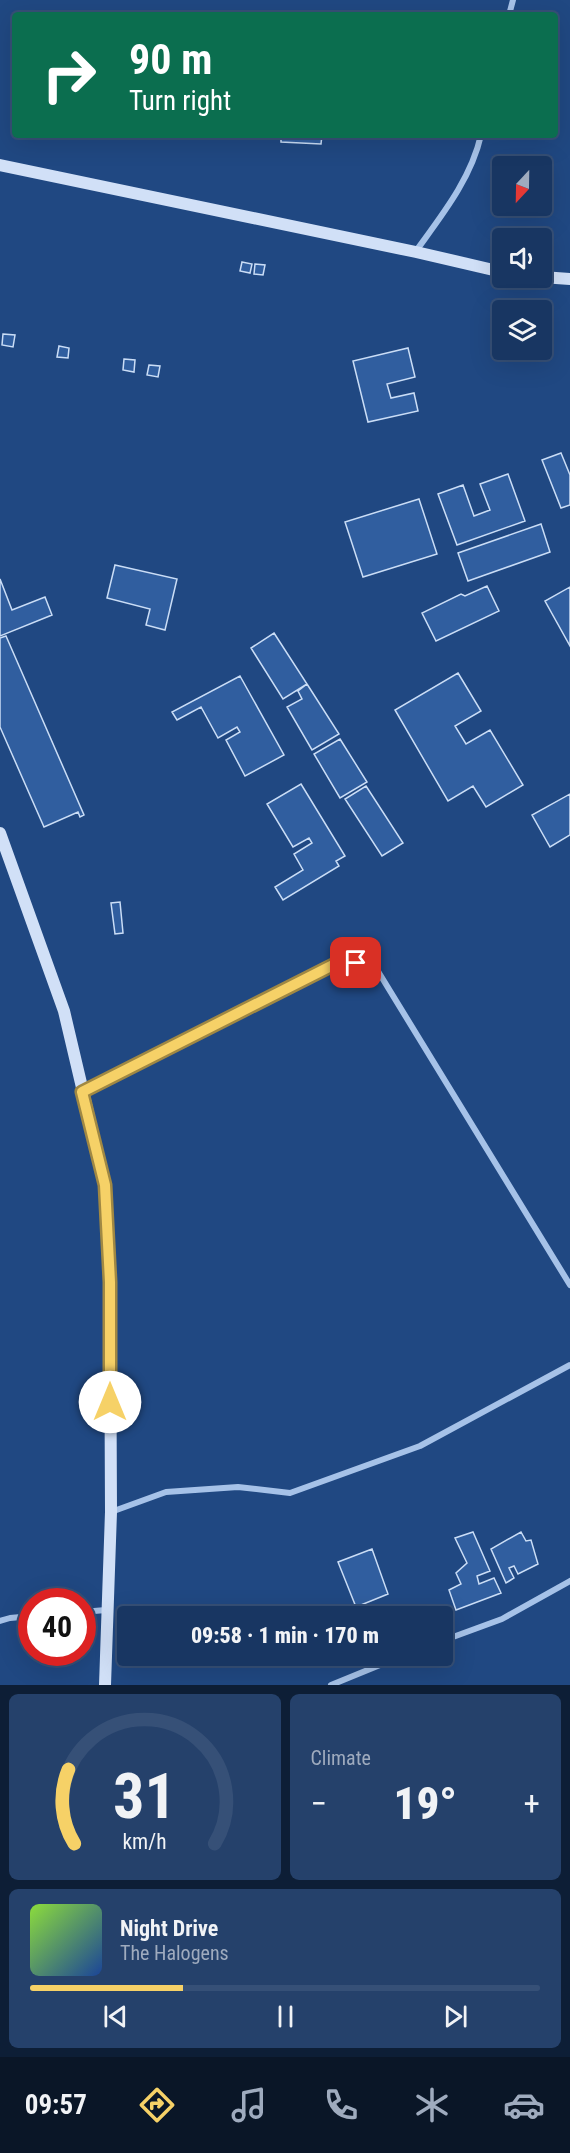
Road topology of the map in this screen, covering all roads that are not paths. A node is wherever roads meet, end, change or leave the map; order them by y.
1 (480, 138) edge
2 (0, 165) edge
3 (416, 252) junction
4 (492, 270) edge
5 (552, 278) edge
6 (570, 279) edge
7 (0, 833) edge
8 (82, 1092) junction
9 (570, 1285) edge
10 (570, 1365) edge
11 (111, 1512) junction
12 (570, 1581) edge
13 (106, 1610) junction
14 (96, 1611) edge
15 (18, 1617) edge
16 (0, 1621) edge
17 (453, 1637) edge
18 (378, 1666) edge
19 (105, 1685) edge
20 (331, 1685) edge

1 - 3 street
2 - 3 street
3 - 4 street
5 - 6 street
7 - 8 street
8 - 9 street
8 - 11 street
10 - 11 street
11 - 13 street
12 - 17 street
13 - 14 street
13 - 19 street
15 - 16 street
18 - 20 street

